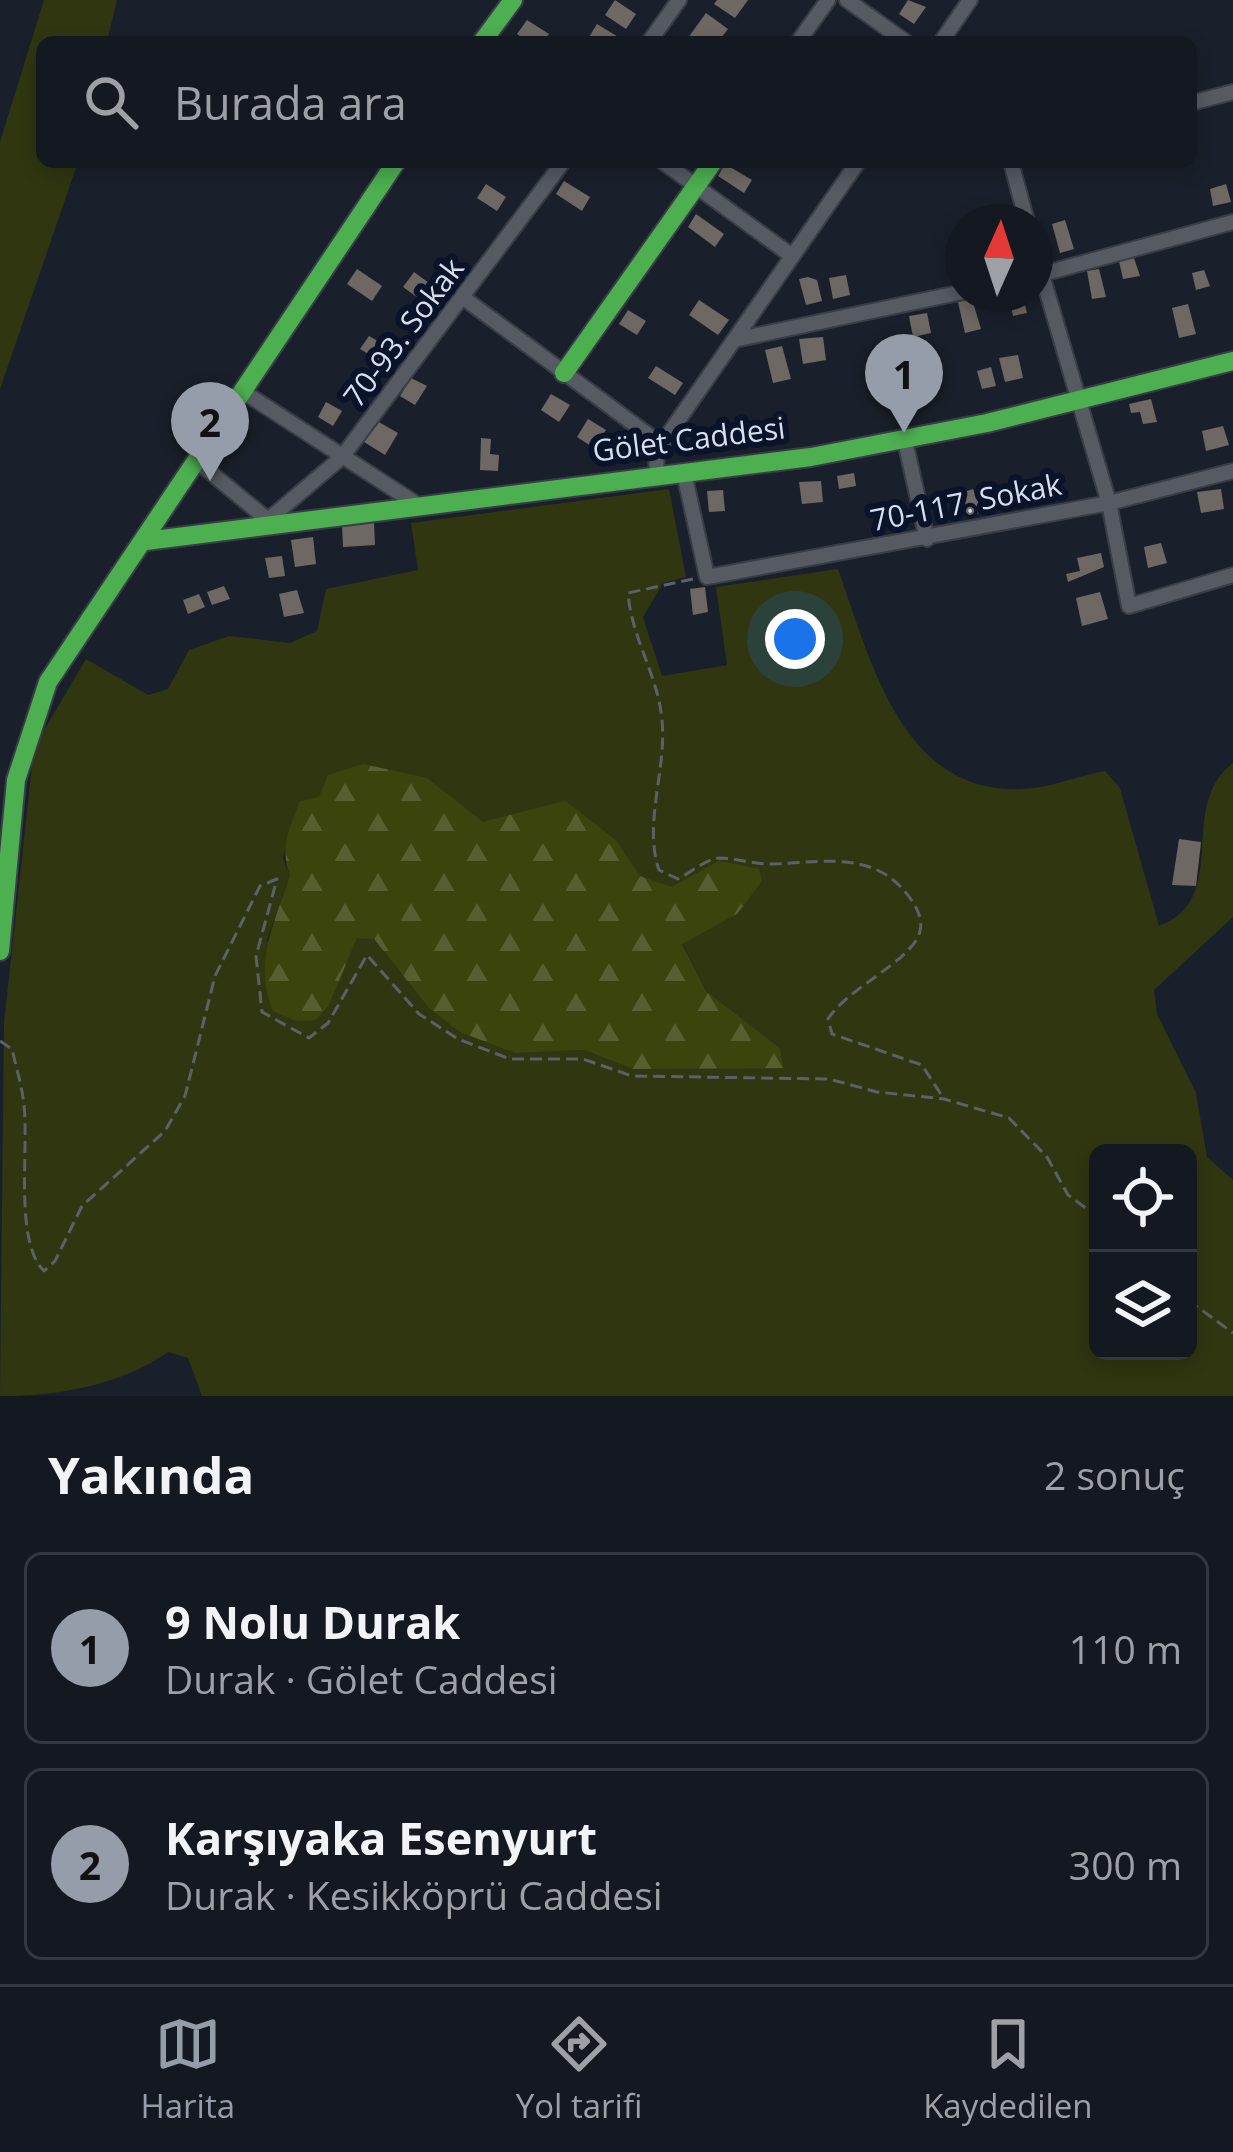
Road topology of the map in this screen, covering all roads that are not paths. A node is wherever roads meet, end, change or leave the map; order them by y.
1 (513, 0) edge
2 (680, 0) edge
3 (828, 0) edge
4 (848, 0) edge
5 (970, 0) edge
6 (490, 36) edge
7 (653, 36) edge
8 (802, 36) edge
9 (898, 36) edge
10 (945, 36) edge
11 (1233, 92) edge
12 (1197, 101) edge
13 (392, 168) edge
14 (559, 168) edge
15 (671, 168) edge
16 (709, 168) edge
17 (854, 168) edge
18 (1013, 168) edge
19 (696, 186) junction
20 (1022, 204) edge
21 (1233, 222) edge
22 (792, 256) junction
23 (1053, 272) edge
24 (945, 296) edge
25 (465, 299) junction
26 (1049, 312) edge
27 (734, 340) junction
28 (1233, 361) edge
29 (564, 373) junction
30 (245, 393) junction
31 (1075, 399) junction
32 (905, 441) junction
33 (662, 445) junction
34 (342, 457) junction
35 (199, 464) junction
36 (1233, 471) edge
37 (684, 473) junction
38 (657, 476) junction
39 (415, 503) junction
40 (1108, 503) junction
41 (268, 520) junction
42 (927, 539) junction
43 (146, 541) junction
44 (1233, 575) edge
45 (0, 951) edge

1 - 6 street
2 - 7 street
3 - 8 street
4 - 9 street
5 - 10 street
11 - 12 street
13 - 30 street
14 - 25 street, 70-93. Sokak
15 - 19 street
16 - 19 street
17 - 22 street
18 - 20 street
19 - 22 street
19 - 29 street
21 - 23 street
22 - 27 street
24 - 27 street
25 - 29 street
25 - 34 street, 70-93. Sokak
26 - 31 street
27 - 33 street
28 - 31 street, Gölet Caddesi
29 - 33 street
30 - 34 street
30 - 35 street
31 - 32 street, Gölet Caddesi
31 - 40 street
32 - 37 street, Gölet Caddesi
32 - 42 street
33 - 38 street
34 - 39 street
34 - 41 street, 70-93. Sokak
35 - 41 street
35 - 43 street
36 - 40 street, 70-117. Sokak
37 - 38 street, Gölet Caddesi
37 - 42 street, 70-117. Sokak
38 - 39 street, Gölet Caddesi
39 - 41 street, Gölet Caddesi
40 - 42 street, 70-117. Sokak
40 - 44 street
41 - 43 street, Gölet Caddesi
43 - 45 street

